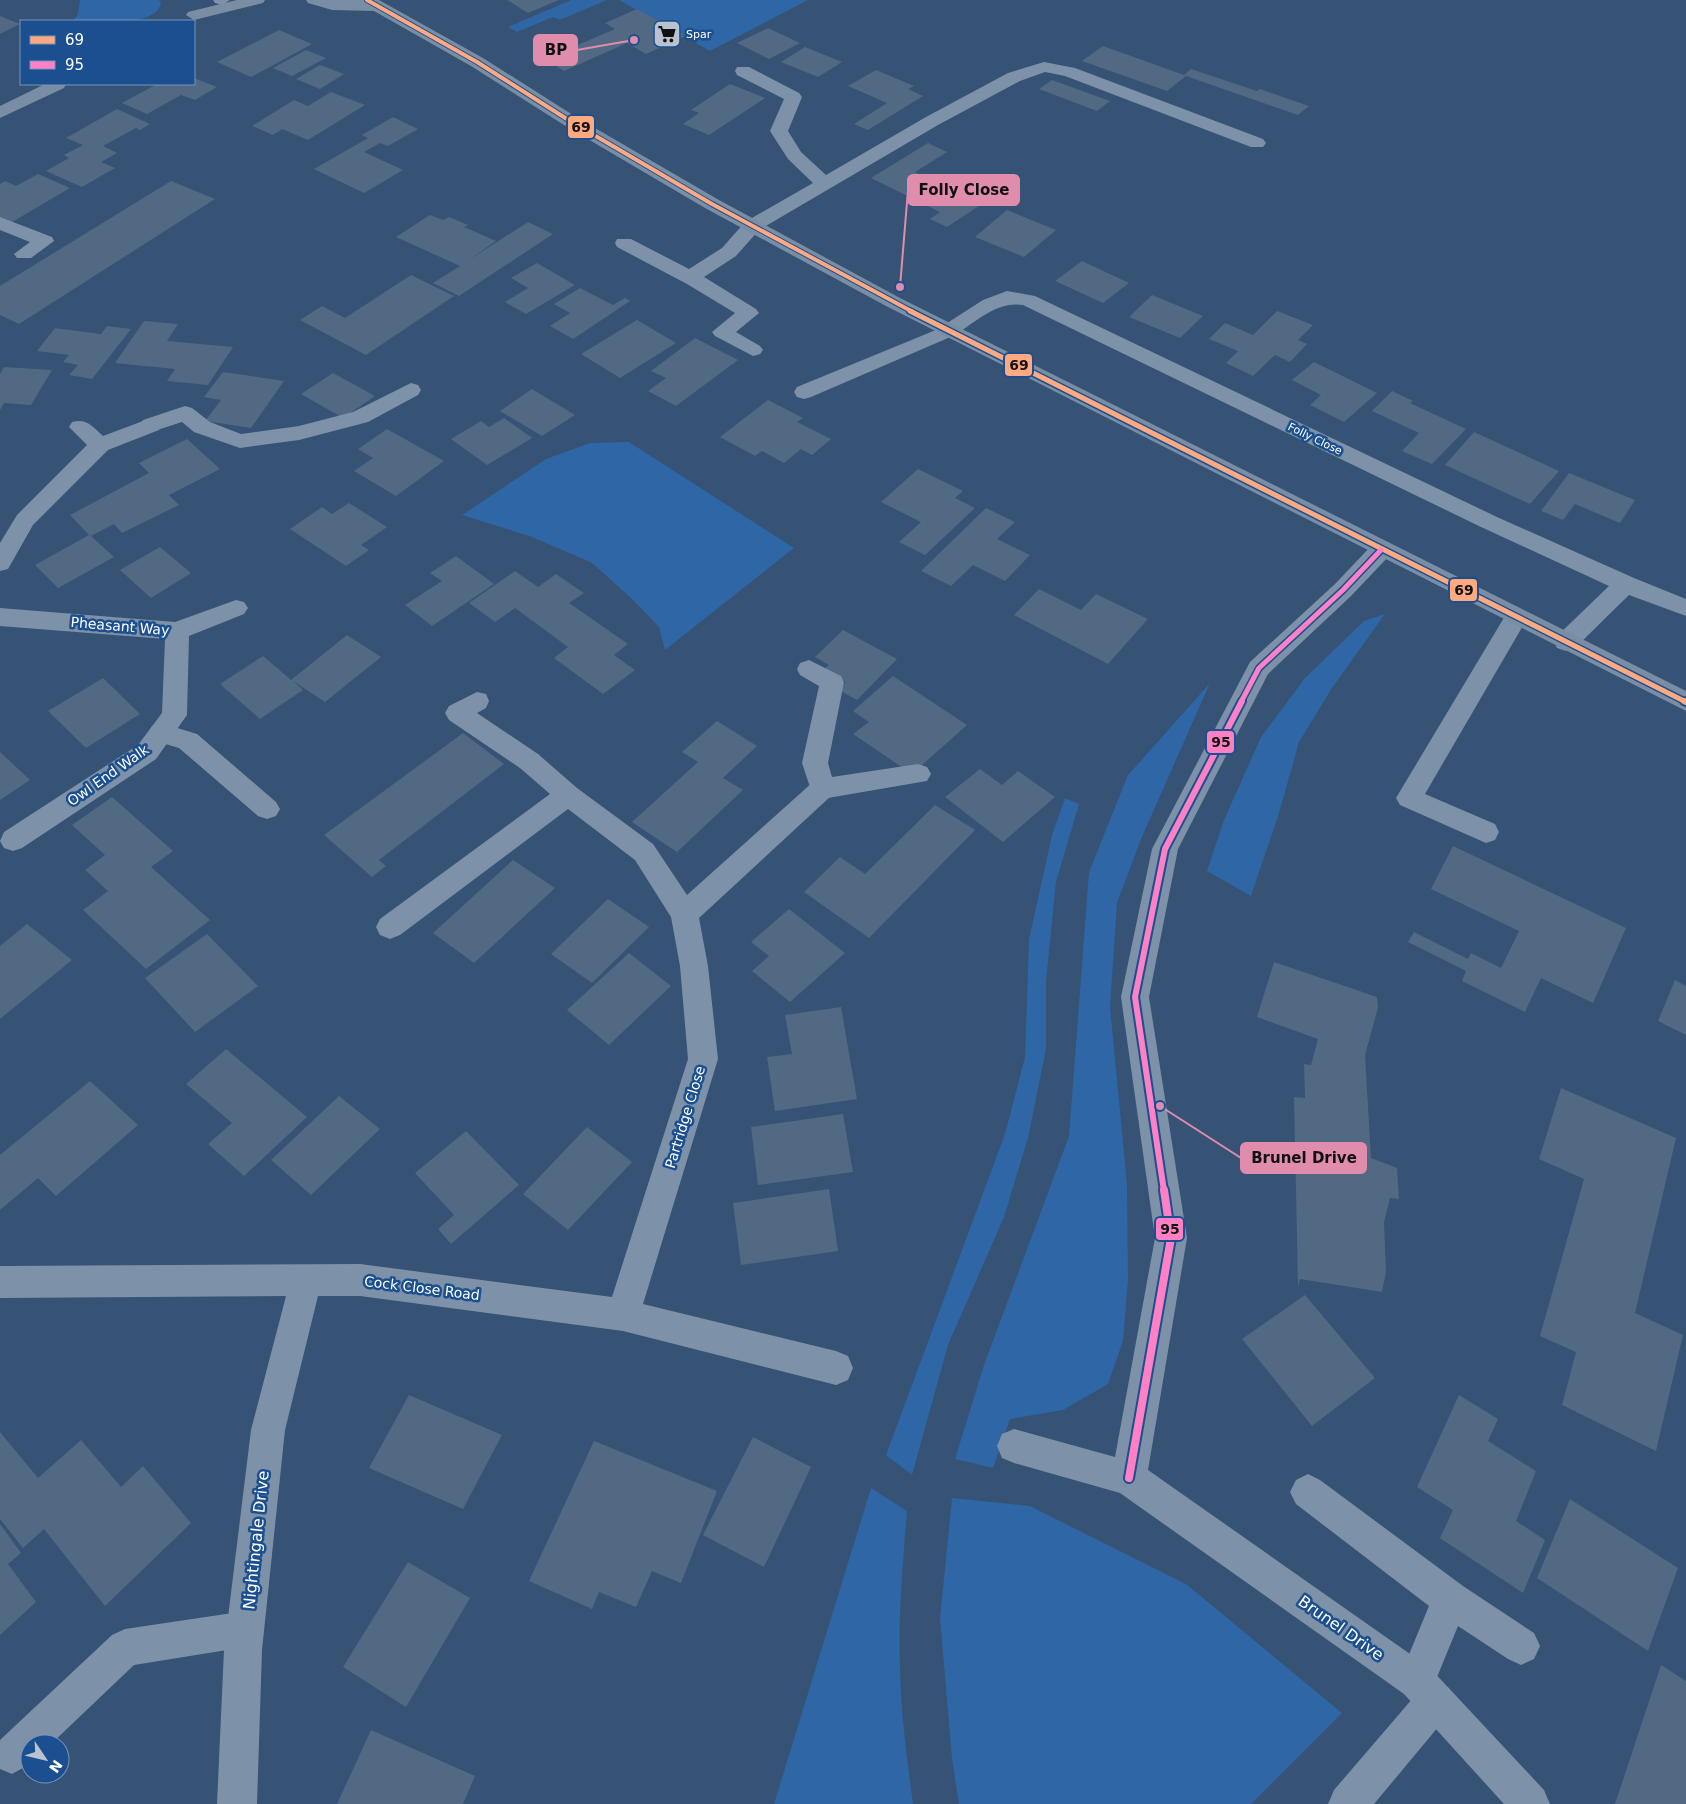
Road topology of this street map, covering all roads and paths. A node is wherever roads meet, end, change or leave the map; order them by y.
1 (222, 0) edge
2 (257, 0) edge
3 (314, 0) edge
4 (372, 3) edge
5 (188, 18) edge
6 (743, 71) dead end
7 (56, 85) edge
8 (0, 114) edge
9 (1257, 143) dead end
10 (825, 184) junction
11 (0, 223) edge
12 (752, 226) junction
13 (624, 243) dead end
14 (24, 254) dead end
15 (694, 280) junction
16 (948, 331) junction
17 (753, 350) dead end
18 (411, 390) dead end
19 (804, 392) dead end
20 (80, 427) dead end
21 (100, 445) junction
22 (1380, 550) junction
23 (0, 563) edge
24 (1626, 584) junction
25 (236, 608) dead end
26 (1686, 608) edge
27 (0, 617) edge
28 (1516, 617) junction
29 (177, 631) junction
30 (1566, 642) junction
31 (809, 669) dead end
32 (477, 701) dead end
33 (1686, 702) edge
34 (161, 733) junction
35 (918, 774) dead end
36 (822, 788) junction
37 (568, 796) junction
38 (267, 809) dead end
39 (1486, 832) dead end
40 (13, 840) dead end
41 (684, 914) junction
42 (390, 927) dead end
43 (306, 1281) junction
44 (0, 1282) edge
45 (623, 1315) junction
46 (836, 1368) dead end
47 (1014, 1446) dead end
48 (1129, 1478) junction
49 (1308, 1492) dead end
50 (1450, 1599) junction
51 (246, 1629) junction
52 (1521, 1646) dead end
53 (1427, 1691) junction
54 (12, 1755) dead end
55 (237, 1804) edge
56 (1348, 1804) edge
57 (1530, 1804) edge

1 - 5 main road
2 - 5 main road
3 - 4 main road
4 - 12 main road
6 - 10 street
7 - 8 main road
9 - 10 street
10 - 12 street
11 - 14 street
12 - 15 street
12 - 16 main road
13 - 15 street
15 - 17 street
16 - 19 street, Folly Close
16 - 22 main road
16 - 24 street, Folly Close
18 - 21 street
20 - 21 street
21 - 23 street
22 - 28 main road
22 - 48 street
24 - 26 street, Folly Close
24 - 30 street
25 - 29 street, Pheasant Way
27 - 29 street, Pheasant Way
28 - 30 main road
28 - 39 street
29 - 34 street, Owl End Walk
30 - 33 main road
31 - 36 street
32 - 37 street, Partridge Close
34 - 38 street
34 - 40 street, Owl End Walk
35 - 36 street
36 - 41 street
37 - 41 street, Partridge Close
37 - 42 street
41 - 45 street, Partridge Close
43 - 44 street, Cock Close Road
43 - 45 street, Cock Close Road
43 - 51 street, Nightingale Drive
45 - 46 street, Cock Close Road
47 - 48 street, Brunel Drive
48 - 53 street, Brunel Drive
49 - 50 street
50 - 52 street
50 - 53 street
51 - 54 street
51 - 55 street, Nightingale Drive
53 - 56 street
53 - 57 street, Brunel Drive

